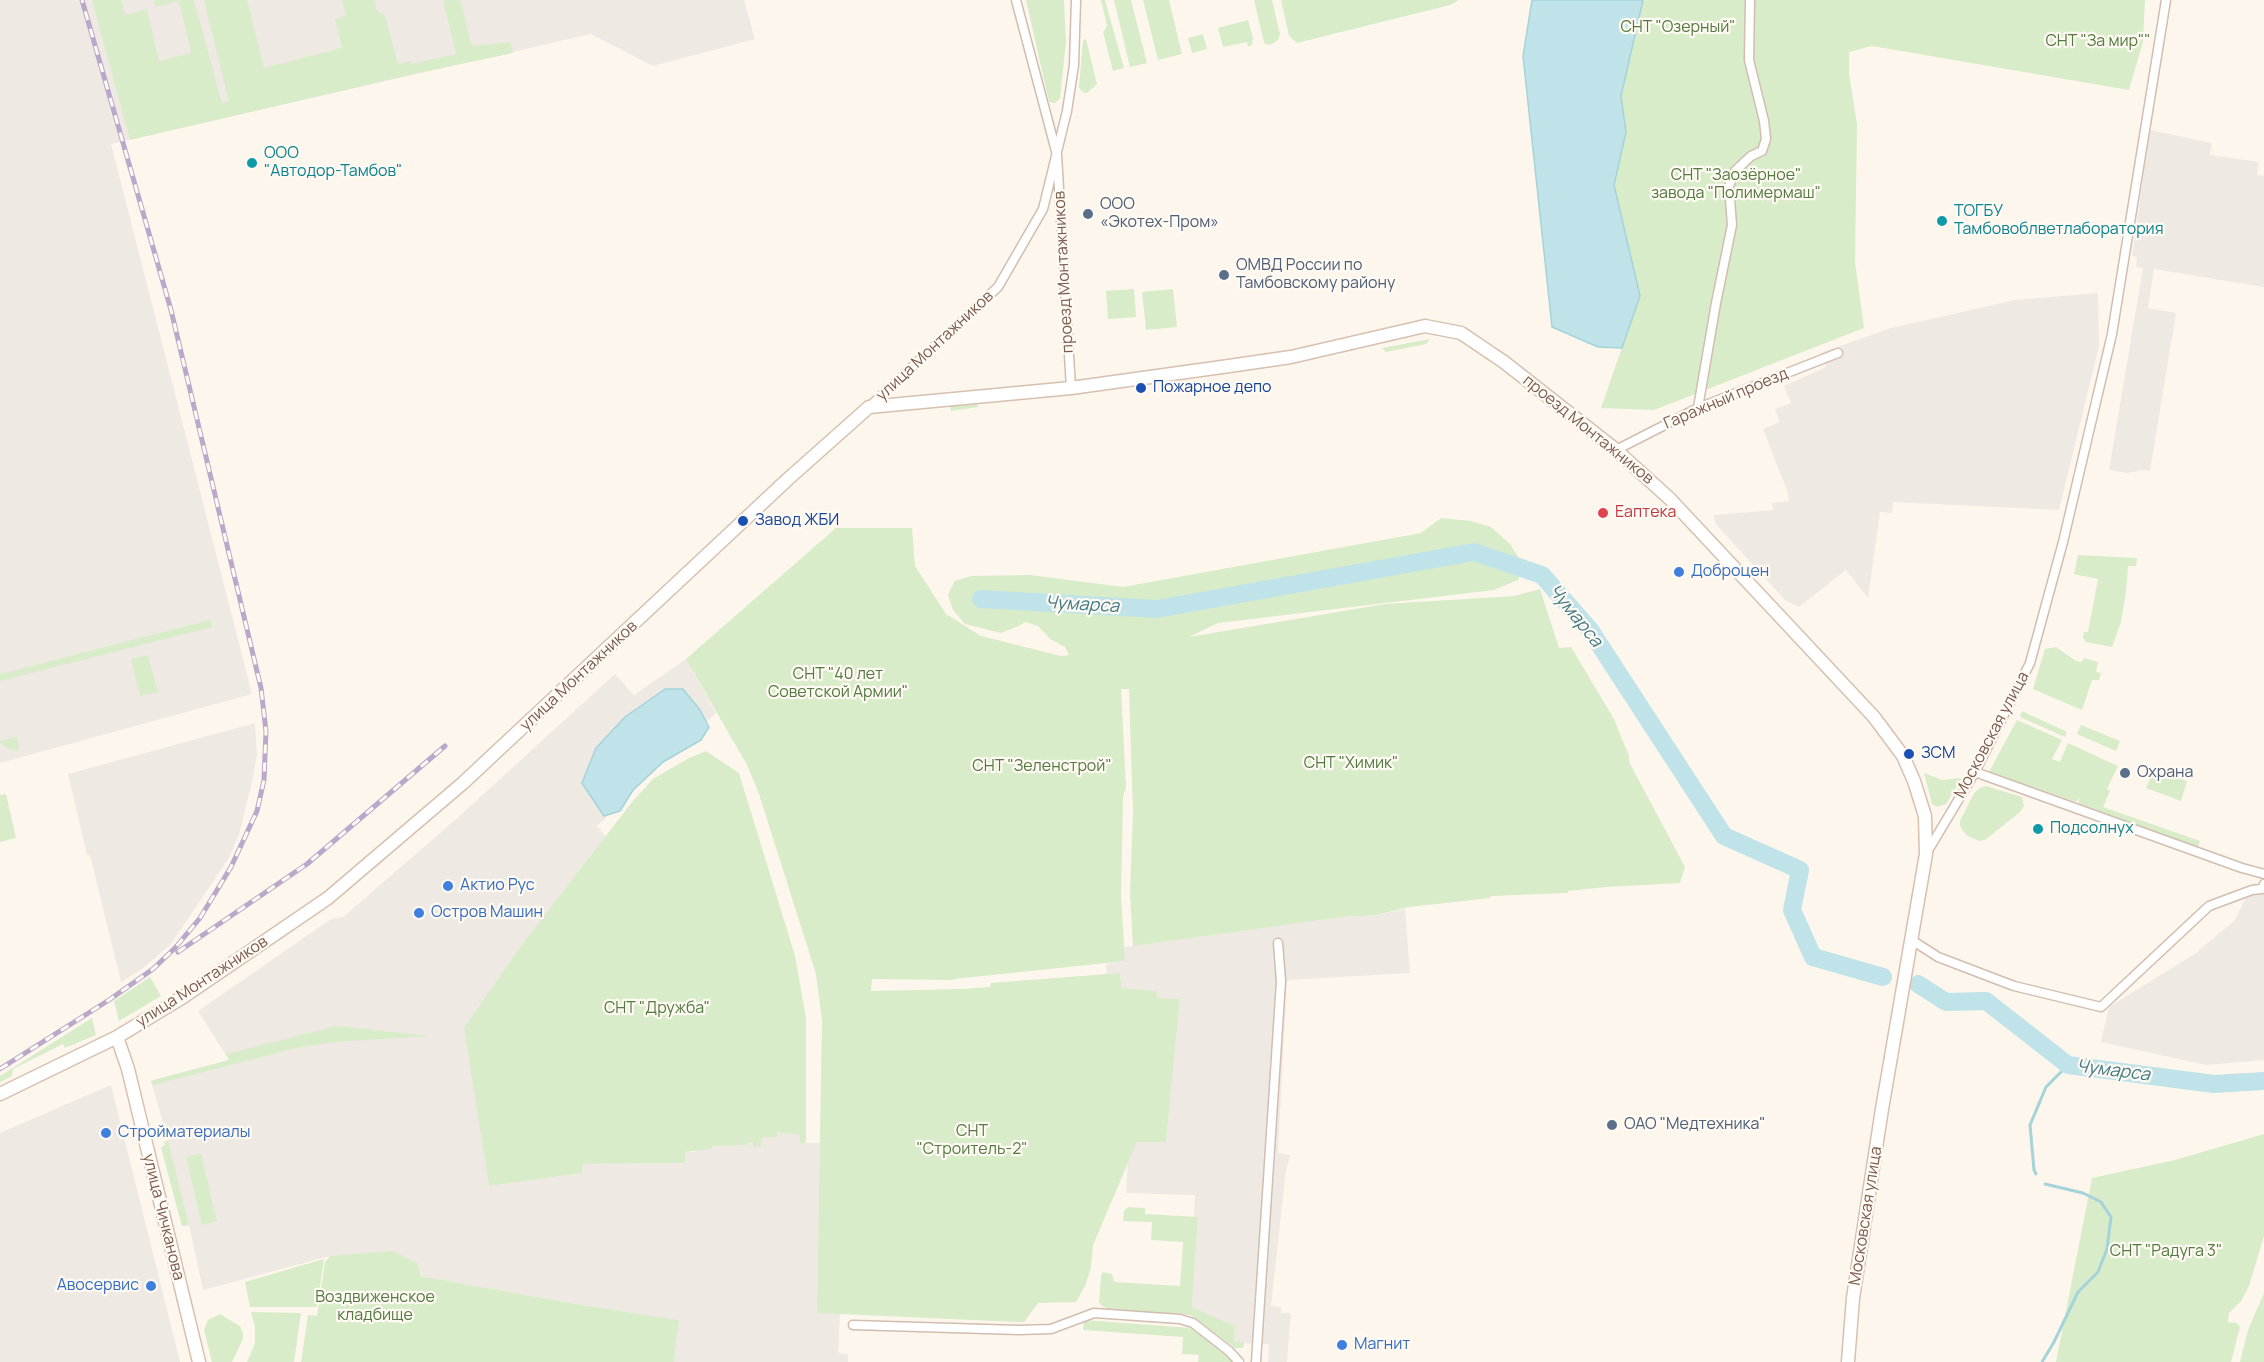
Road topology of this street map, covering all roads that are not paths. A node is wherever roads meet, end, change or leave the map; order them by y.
1 (1016, 0) edge
2 (1076, 0) edge
3 (1750, 0) edge
4 (2166, 0) edge
5 (1057, 155) junction
6 (1838, 353) dead end
7 (1071, 388) junction
8 (869, 407) junction
9 (1698, 408) junction
10 (1616, 450) junction
11 (1974, 772) junction
12 (1926, 854) junction
13 (2264, 874) edge
14 (2264, 884) edge
15 (1910, 939) junction
16 (1278, 943) dead end
17 (117, 1037) junction
18 (0, 1094) edge
19 (853, 1325) dead end
20 (199, 1362) edge
21 (1239, 1362) edge
22 (1256, 1362) edge
23 (1848, 1362) edge

1 - 5 street, улица Монтажников
2 - 5 street, улица Монтажников
3 - 9 street
4 - 11 street, Московская улица
5 - 7 street, проезд Монтажников
5 - 8 street, улица Монтажников
6 - 9 street, Гаражный проезд
7 - 8 main road, проезд Монтажников
7 - 10 main road, проезд Монтажников
8 - 17 main road, улица Монтажников
9 - 10 street, Гаражный проезд
10 - 12 main road, проезд Монтажников
11 - 12 street, Московская улица
11 - 13 street
12 - 15 main road, Московская улица
14 - 15 street
15 - 23 main road, Московская улица
16 - 22 street
17 - 18 main road, улица Монтажников
17 - 20 main road, улица Чичканова
19 - 21 street

